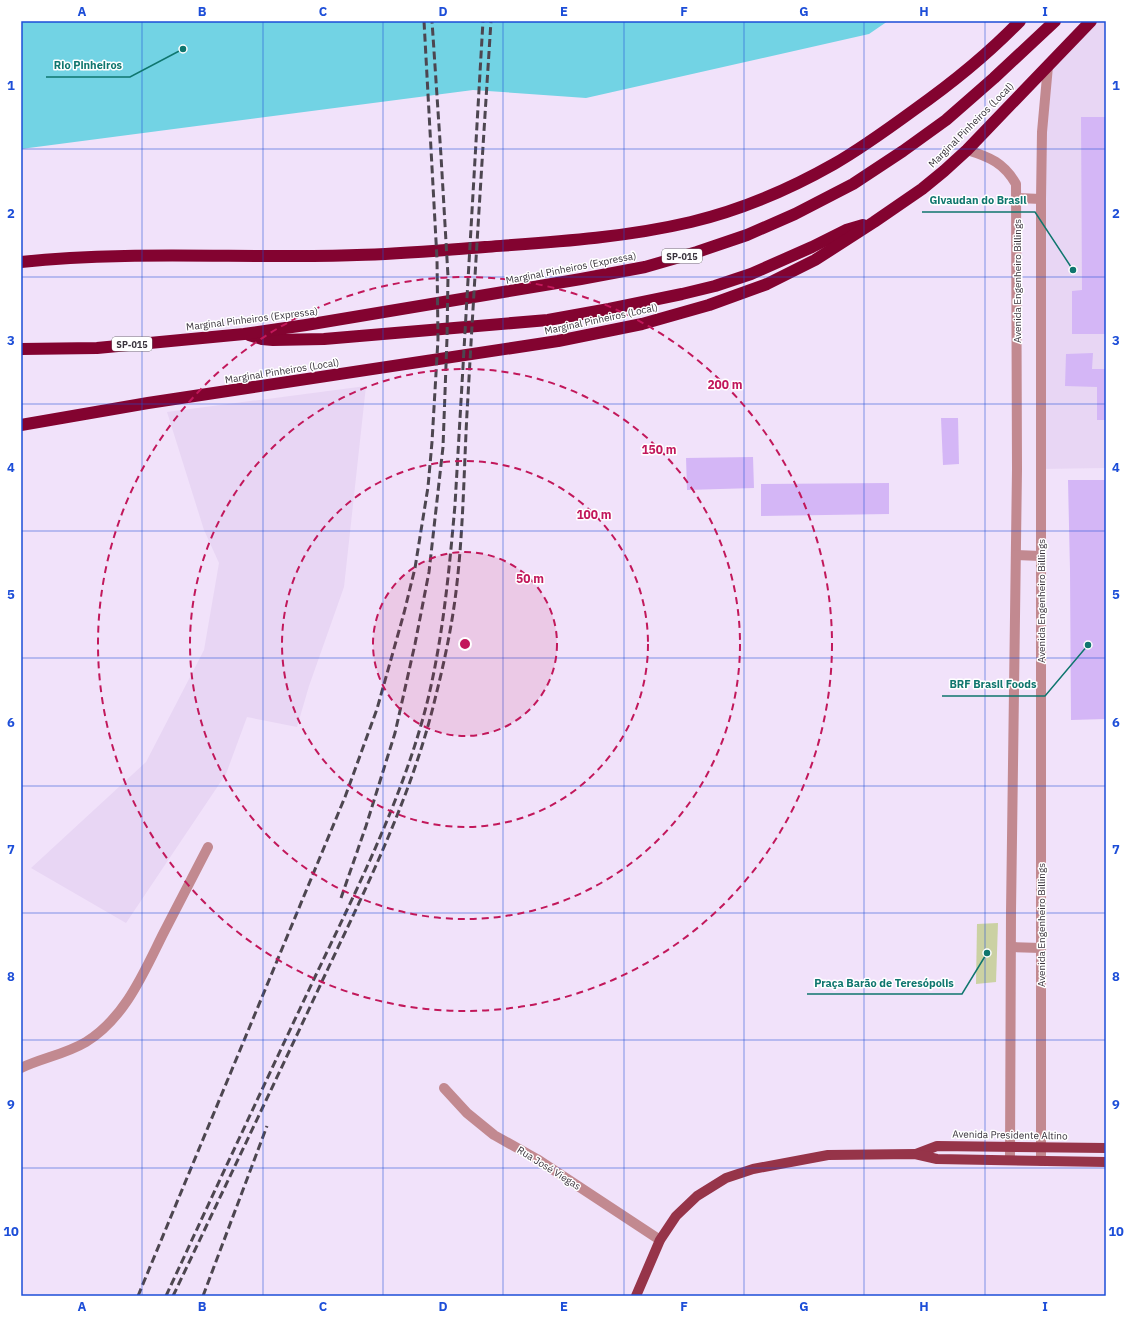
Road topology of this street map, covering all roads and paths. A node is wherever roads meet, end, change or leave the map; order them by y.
1 (1020, 21) edge
2 (1055, 21) edge
3 (1091, 21) edge
4 (1048, 66) junction
5 (967, 150) junction
6 (1017, 198) junction
7 (1041, 199) junction
8 (874, 222) junction
9 (21, 262) edge
10 (244, 334) junction
11 (21, 349) edge
12 (21, 424) edge
13 (1016, 555) junction
14 (1041, 556) junction
15 (208, 847) dead end
16 (1012, 947) junction
17 (1041, 948) junction
18 (21, 1068) edge
19 (444, 1088) dead end
20 (1010, 1147) junction
21 (1041, 1147) junction
22 (1106, 1148) edge
23 (915, 1154) junction
24 (1010, 1160) junction
25 (1041, 1161) junction
26 (1106, 1162) edge
27 (660, 1240) junction
28 (636, 1296) edge

1 - 9 highway
2 - 10 highway, Marginal Pinheiros (Expressa) / SP-015
3 - 4 highway, Marginal Pinheiros (Local)
4 - 5 highway, Marginal Pinheiros (Local)
4 - 7 street, Avenida Engenheiro Billings
5 - 6 street, Avenida Engenheiro Billings
5 - 8 highway, Marginal Pinheiros (Local)
6 - 7 street
6 - 13 street, Avenida Engenheiro Billings
7 - 14 street, Avenida Engenheiro Billings
8 - 10 highway
8 - 12 highway, Marginal Pinheiros (Local)
10 - 11 highway, Marginal Pinheiros (Expressa) / SP-015
13 - 14 street
13 - 16 street, Avenida Engenheiro Billings
14 - 17 street, Avenida Engenheiro Billings
15 - 18 street
16 - 17 street
16 - 20 street, Avenida Engenheiro Billings
17 - 21 street, Avenida Engenheiro Billings
19 - 27 street, Rua José Viegas
20 - 21 main road, Avenida Presidente Altino
20 - 23 main road, Avenida Presidente Altino
20 - 24 street, Avenida Engenheiro Billings
21 - 22 main road, Avenida Presidente Altino
21 - 25 street, Avenida Engenheiro Billings
23 - 24 main road, Avenida Presidente Altino
23 - 27 main road, Avenida Presidente Altino
24 - 25 main road, Avenida Presidente Altino
25 - 26 main road, Avenida Presidente Altino
27 - 28 main road, Avenida Presidente Altino

